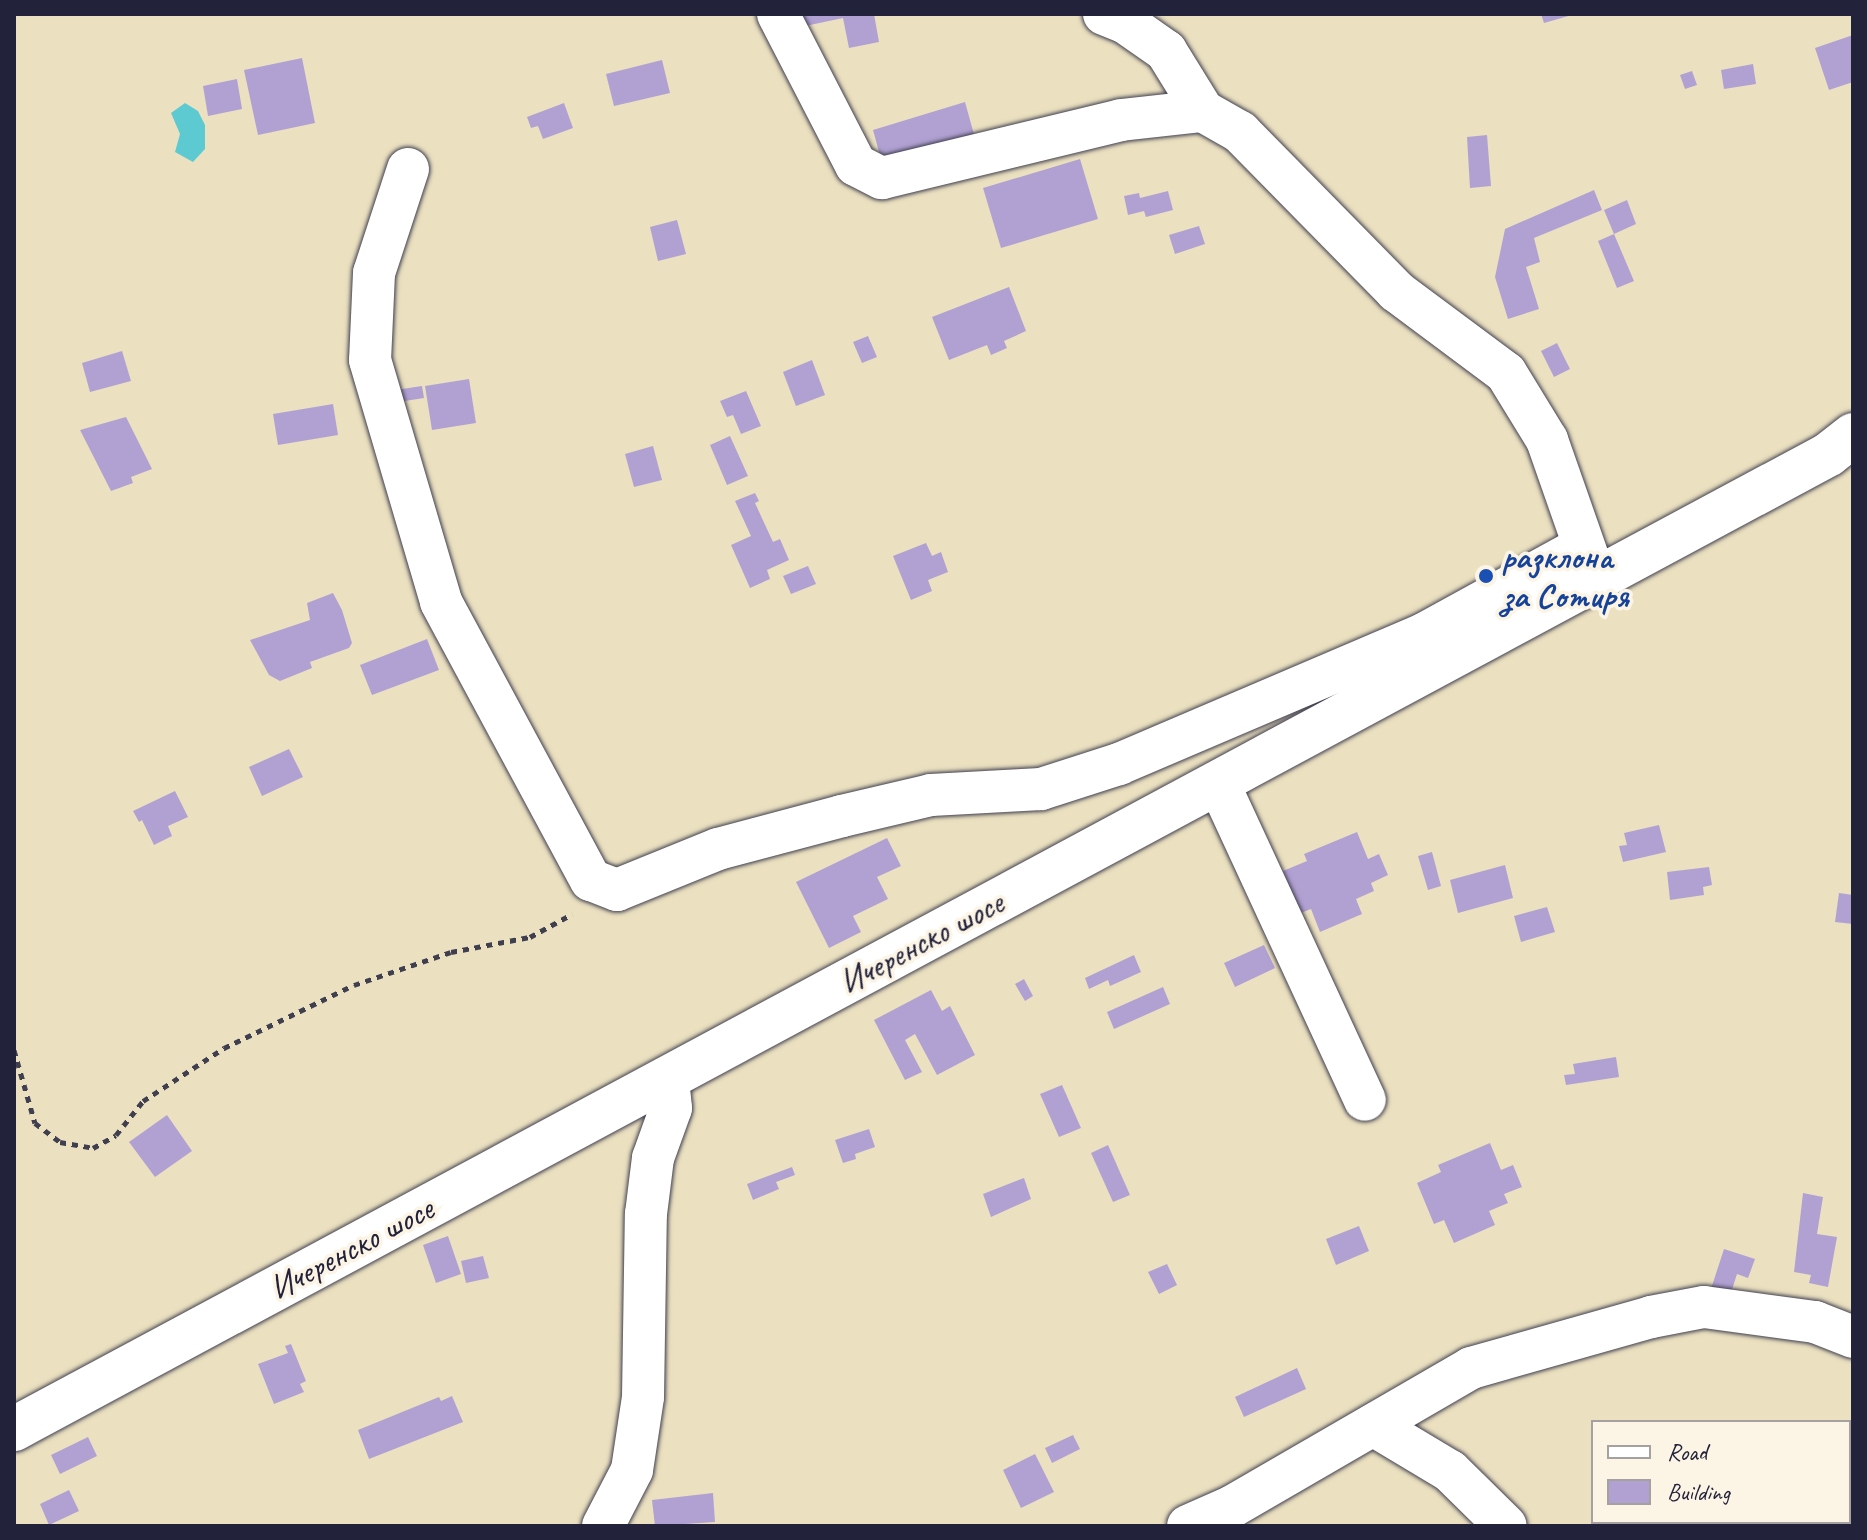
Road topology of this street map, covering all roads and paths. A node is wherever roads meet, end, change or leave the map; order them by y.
1 (778, 14) edge
2 (1104, 14) edge
3 (1203, 111) junction
4 (408, 169) dead end
5 (1845, 447) edge
6 (1595, 579) junction
7 (1218, 782) junction
8 (617, 890) junction
9 (14, 1050) edge
10 (668, 1078) junction
11 (1365, 1100) dead end
12 (1853, 1337) edge
13 (1373, 1425) junction
14 (14, 1429) edge
15 (603, 1526) edge
16 (1188, 1526) edge
17 (1506, 1526) edge

1 - 3 street
2 - 3 street
3 - 6 street
4 - 8 street
5 - 6 street, Ичеренско шосе
6 - 7 street, Ичеренско шосе
6 - 8 street
7 - 10 street, Ичеренско шосе
7 - 11 street
8 - 9 path
10 - 14 street, Ичеренско шосе
10 - 15 street
12 - 13 street
13 - 16 street
13 - 17 street

